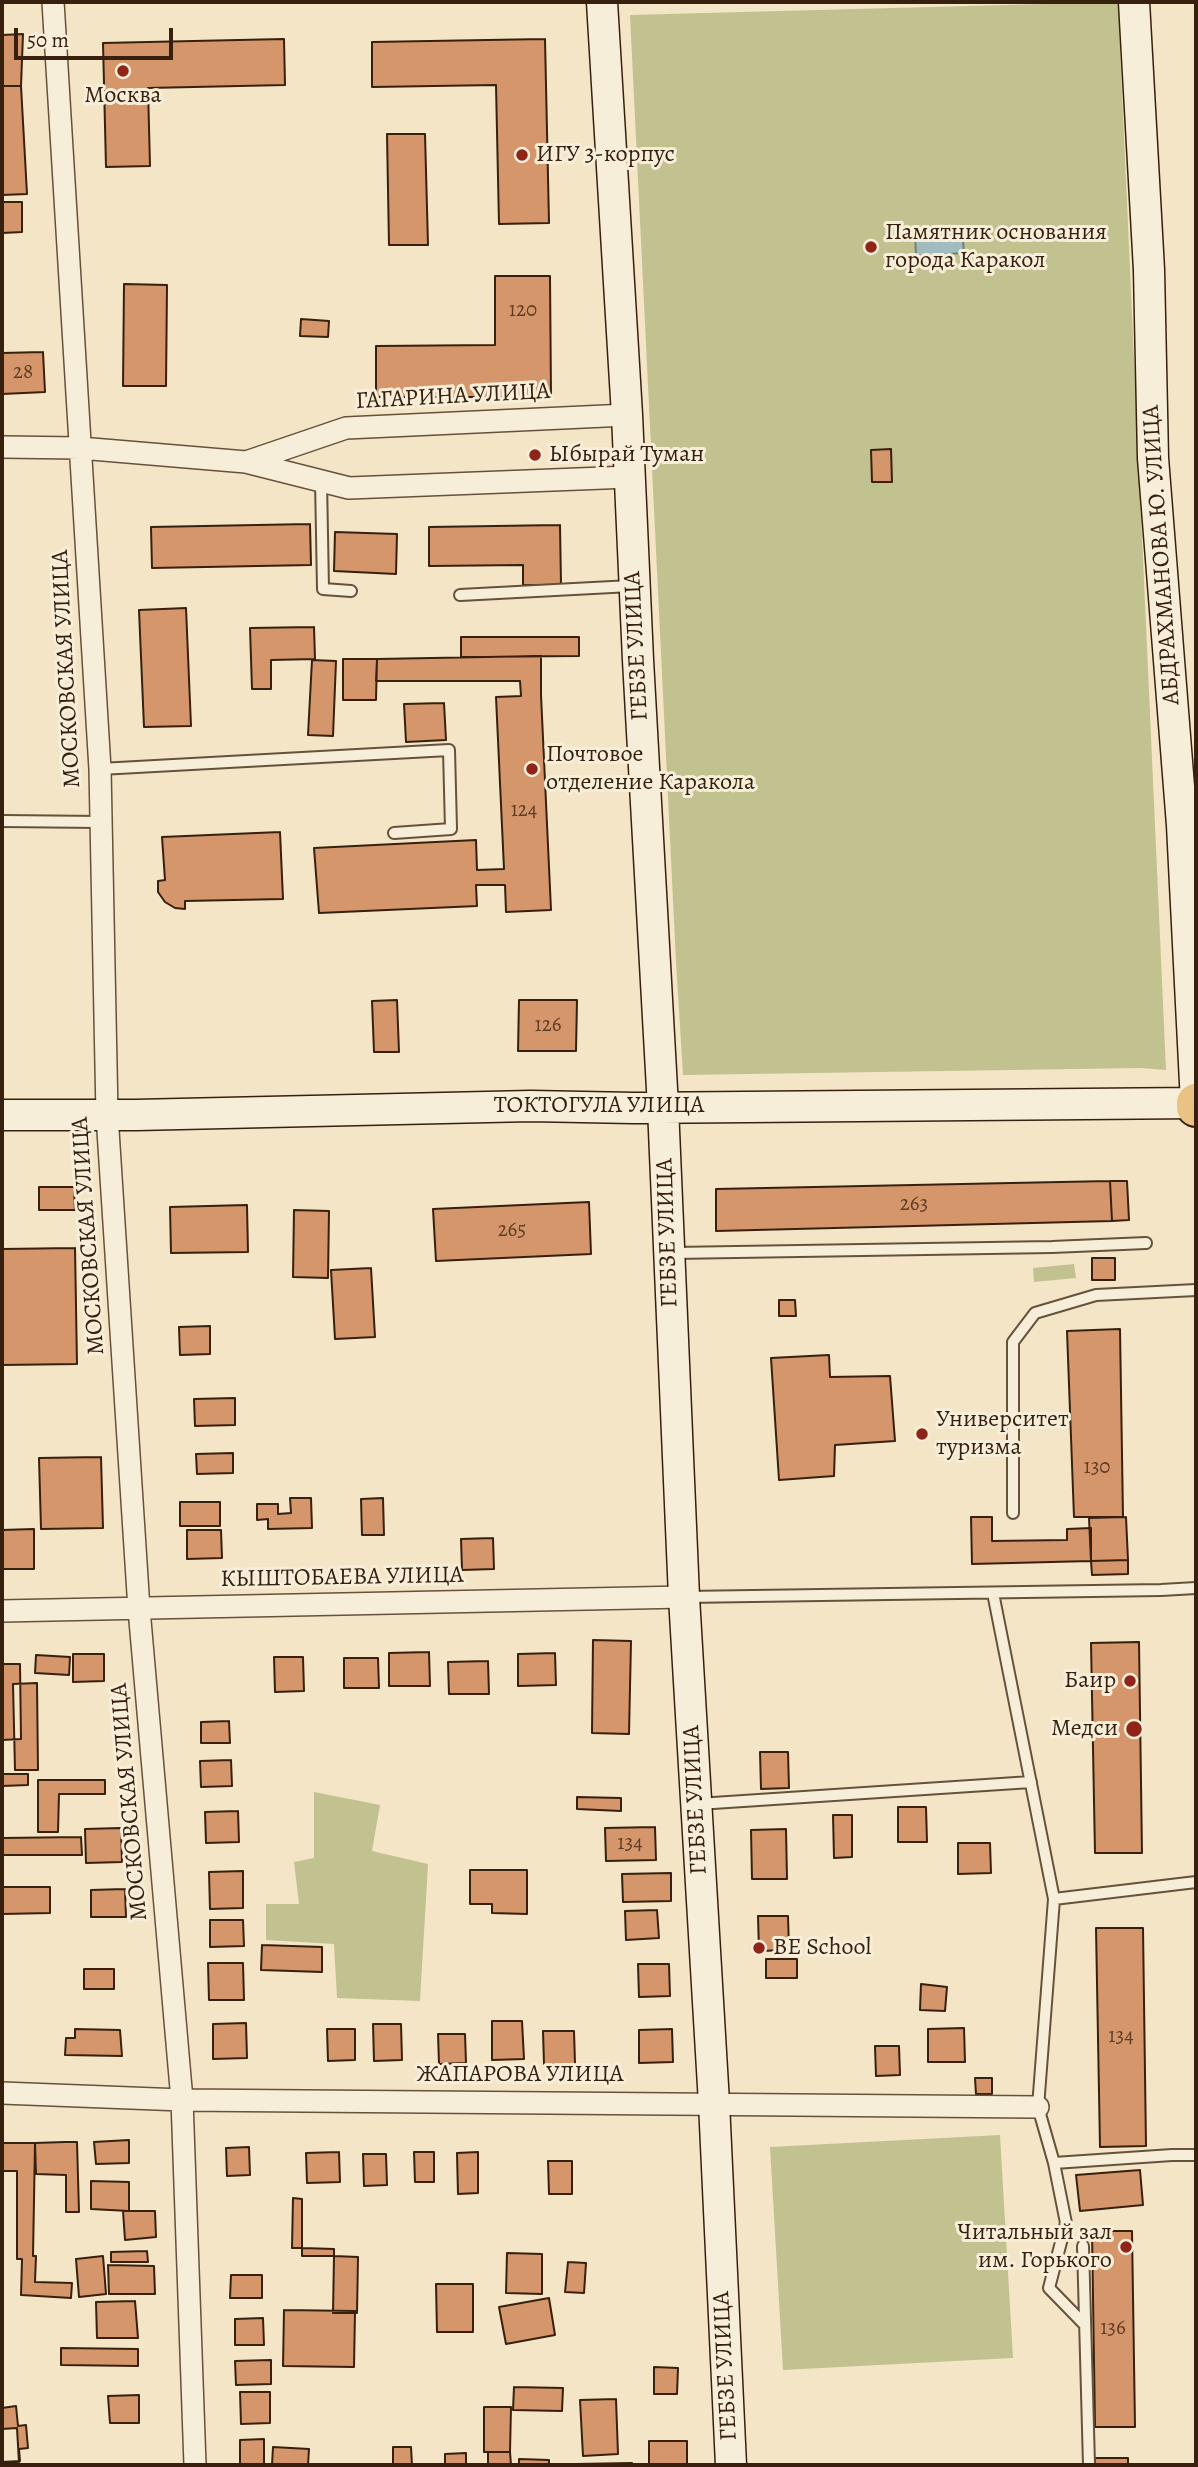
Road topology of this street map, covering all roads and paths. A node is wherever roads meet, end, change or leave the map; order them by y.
1 (53, 2) edge
2 (602, 2) edge
3 (1135, 2) edge
4 (627, 415) junction
5 (2, 447) edge
6 (80, 448) junction
7 (246, 462) junction
8 (629, 477) junction
9 (321, 480) junction
10 (634, 586) junction
11 (352, 591) dead end
12 (460, 595) dead end
13 (100, 769) junction
14 (2, 821) edge
15 (101, 822) junction
16 (394, 833) dead end
17 (1196, 1104) edge
18 (663, 1107) junction
19 (2, 1115) edge
20 (107, 1115) junction
21 (1146, 1243) dead end
22 (668, 1253) junction
23 (1196, 1290) edge
24 (1013, 1513) dead end
25 (1196, 1588) edge
26 (993, 1593) junction
27 (684, 1597) junction
28 (139, 1609) junction
29 (2, 1611) edge
30 (1031, 1782) junction
31 (696, 1804) junction
32 (1196, 1882) edge
33 (1054, 1899) junction
34 (2, 2093) edge
35 (182, 2099) junction
36 (714, 2103) junction
37 (1038, 2106) junction
38 (1196, 2155) edge
39 (1054, 2163) junction
40 (1083, 2246) dead end
41 (1085, 2325) junction
42 (194, 2465) edge
43 (731, 2465) edge
44 (1088, 2465) edge

1 - 6 street, МОСКОВСКАЯ УЛИЦА
2 - 4 main road, ГЕБЗЕ УЛИЦА
3 - 17 main road, АБДРАХМАНОВА Ю. УЛИЦА
4 - 7 street, ГАГАРИНА УЛИЦА
4 - 8 main road, ГЕБЗЕ УЛИЦА
5 - 6 street, ГАГАРИНА УЛИЦА
6 - 7 street, ГАГАРИНА УЛИЦА
6 - 13 street, МОСКОВСКАЯ УЛИЦА
7 - 9 street, ГАГАРИНА УЛИЦА
8 - 9 street, ГАГАРИНА УЛИЦА
8 - 10 main road, ГЕБЗЕ УЛИЦА
9 - 11 lane
10 - 12 lane
10 - 18 main road, ГЕБЗЕ УЛИЦА
13 - 15 street, МОСКОВСКАЯ УЛИЦА
13 - 16 lane
14 - 15 lane
15 - 20 street, МОСКОВСКАЯ УЛИЦА
17 - 18 main road, ТОКТОГУЛА УЛИЦА
18 - 20 main road, ТОКТОГУЛА УЛИЦА
18 - 22 main road, ГЕБЗЕ УЛИЦА
19 - 20 main road, ТОКТОГУЛА УЛИЦА
20 - 28 street, МОСКОВСКАЯ УЛИЦА
21 - 22 lane
22 - 27 main road, ГЕБЗЕ УЛИЦА
23 - 24 lane
25 - 26 lane
26 - 27 lane
26 - 30 lane
27 - 28 street, КЫШТОБАЕВА УЛИЦА
27 - 31 main road, ГЕБЗЕ УЛИЦА
28 - 29 street, КЫШТОБАЕВА УЛИЦА
28 - 35 street, МОСКОВСКАЯ УЛИЦА
30 - 31 lane
30 - 33 lane
31 - 36 main road, ГЕБЗЕ УЛИЦА
32 - 33 lane
33 - 37 lane
34 - 35 street, ЖАПАРОВА УЛИЦА
35 - 36 street, ЖАПАРОВА УЛИЦА
35 - 42 street, МОСКОВСКАЯ УЛИЦА
36 - 37 street, ЖАПАРОВА УЛИЦА
36 - 43 main road, ГЕБЗЕ УЛИЦА
37 - 39 lane
38 - 39 lane
39 - 41 lane
40 - 41 lane
41 - 44 lane

